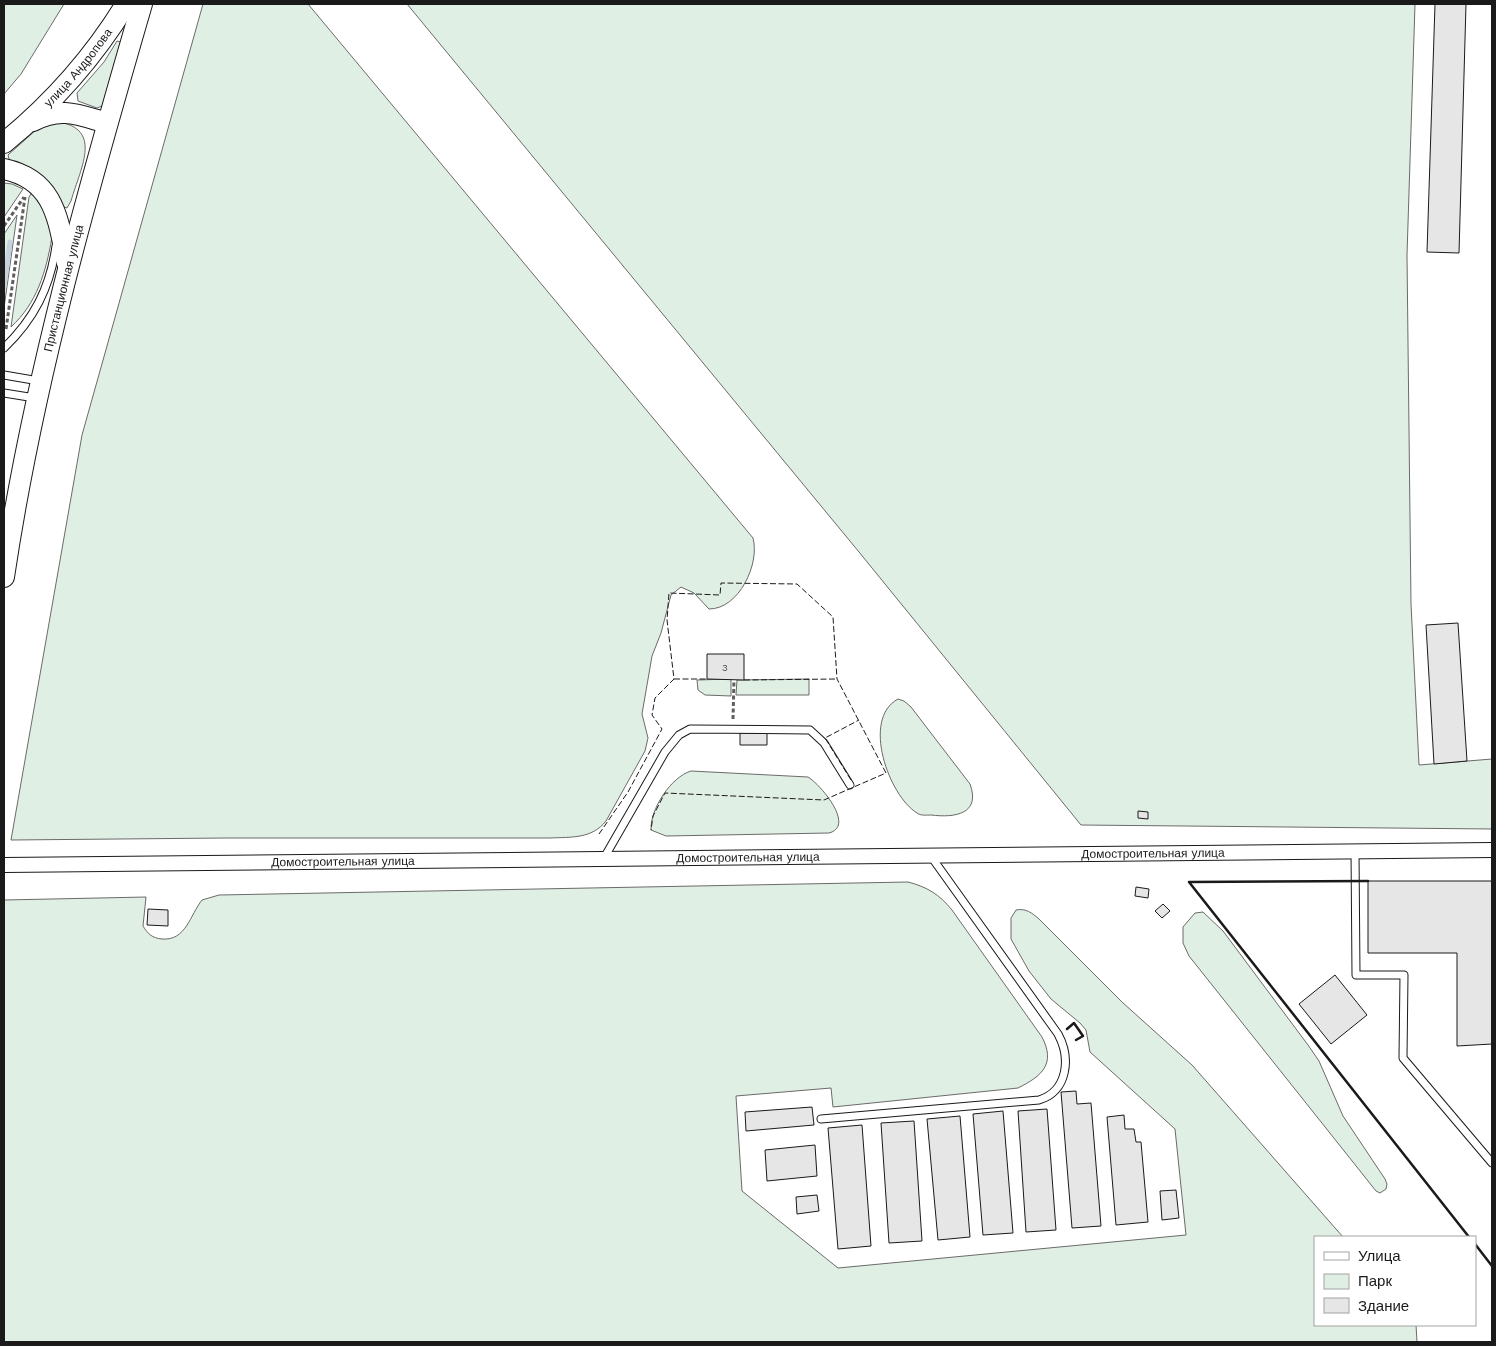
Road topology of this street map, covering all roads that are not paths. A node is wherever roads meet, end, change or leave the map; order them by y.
1 (126, 4) edge
2 (142, 4) edge
3 (107, 123) junction
4 (25, 126) junction
5 (4, 143) edge
6 (4, 169) edge
7 (58, 218) junction
8 (68, 266) junction
9 (4, 348) edge
10 (4, 375) edge
11 (37, 390) junction
12 (4, 393) edge
13 (4, 577) edge
14 (850, 785) dead end
15 (1492, 850) edge
16 (1356, 851) junction
17 (930, 855) junction
18 (604, 858) junction
19 (4, 865) edge
20 (821, 1119) dead end
21 (1492, 1163) edge

1 - 4 main road, улица Андропова
2 - 3 main road, Пристанционная улица
3 - 4 main road, улица Андропова
3 - 8 main road, Пристанционная улица
4 - 5 main road, улица Андропова
6 - 7 main road
7 - 8 main road
7 - 9 lane
8 - 11 main road, Пристанционная улица
10 - 11 lane
11 - 12 lane
11 - 13 main road, Пристанционная улица
14 - 18 lane
15 - 16 street, Домостроительная улица
16 - 17 street, Домостроительная улица
16 - 21 lane
17 - 18 street, Домостроительная улица
17 - 20 lane
18 - 19 street, Домостроительная улица

